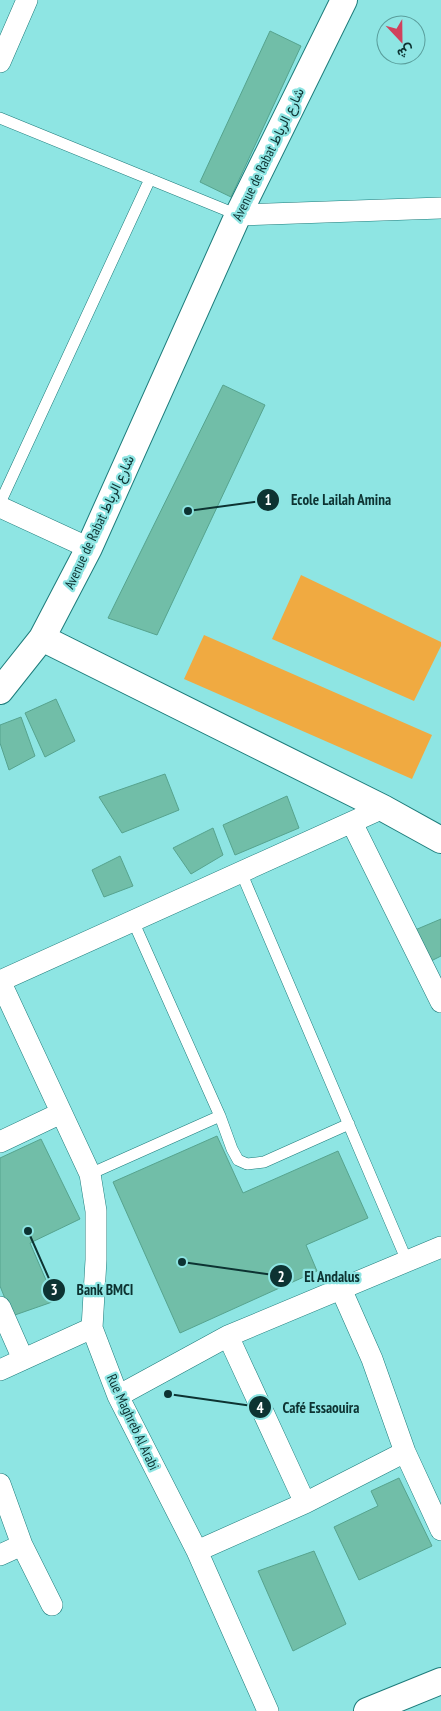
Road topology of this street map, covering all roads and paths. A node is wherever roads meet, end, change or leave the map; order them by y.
1 (28, 0) edge
2 (344, 0) edge
3 (0, 62) edge
4 (0, 118) edge
5 (150, 179) junction
6 (441, 208) edge
7 (238, 214) junction
8 (0, 503) edge
9 (0, 507) edge
10 (89, 548) junction
11 (42, 638) junction
12 (0, 691) edge
13 (383, 808) junction
14 (352, 822) junction
15 (441, 840) edge
16 (241, 872) junction
17 (133, 921) junction
18 (0, 981) edge
19 (441, 1002) edge
20 (61, 1113) junction
21 (220, 1116) junction
22 (349, 1124) junction
23 (0, 1142) edge
24 (90, 1174) junction
25 (441, 1248) edge
26 (407, 1261) junction
27 (341, 1289) junction
28 (0, 1307) edge
29 (92, 1328) junction
30 (228, 1336) junction
31 (23, 1359) junction
32 (0, 1370) edge
33 (118, 1396) junction
34 (405, 1452) junction
35 (0, 1484) edge
36 (305, 1503) junction
37 (441, 1530) edge
38 (22, 1545) junction
39 (197, 1551) junction
40 (0, 1555) edge
41 (52, 1605) dead end
42 (441, 1682) edge
43 (268, 1711) edge
44 (367, 1711) edge

1 - 3 street
2 - 7 street, Avenue de Rabat شارع الرباط
4 - 5 lane
5 - 7 lane
5 - 8 lane
6 - 7 street
7 - 10 street, Avenue de Rabat شارع الرباط
9 - 10 street
10 - 11 street, Avenue de Rabat شارع الرباط
11 - 12 street, Avenue de Rabat شارع الرباط
11 - 13 street
13 - 14 street
13 - 15 street
14 - 16 street
14 - 19 street
16 - 17 street
16 - 22 lane
17 - 18 street
17 - 21 lane
18 - 20 street, Rue Maghreb Al Arabi
20 - 23 street
20 - 24 street, Rue Maghreb Al Arabi
21 - 22 lane
21 - 24 lane
22 - 26 lane
24 - 29 street, Rue Maghreb Al Arabi
25 - 26 street
26 - 27 street
27 - 30 street
27 - 34 street
28 - 31 street
29 - 31 street
29 - 33 street, Rue Maghreb Al Arabi
30 - 33 street
30 - 36 street
31 - 32 street
33 - 39 street, Rue Maghreb Al Arabi
34 - 36 street
34 - 37 street
35 - 38 street
36 - 39 street
38 - 40 street
38 - 41 street
39 - 43 street, Rue Maghreb Al Arabi
42 - 44 street

